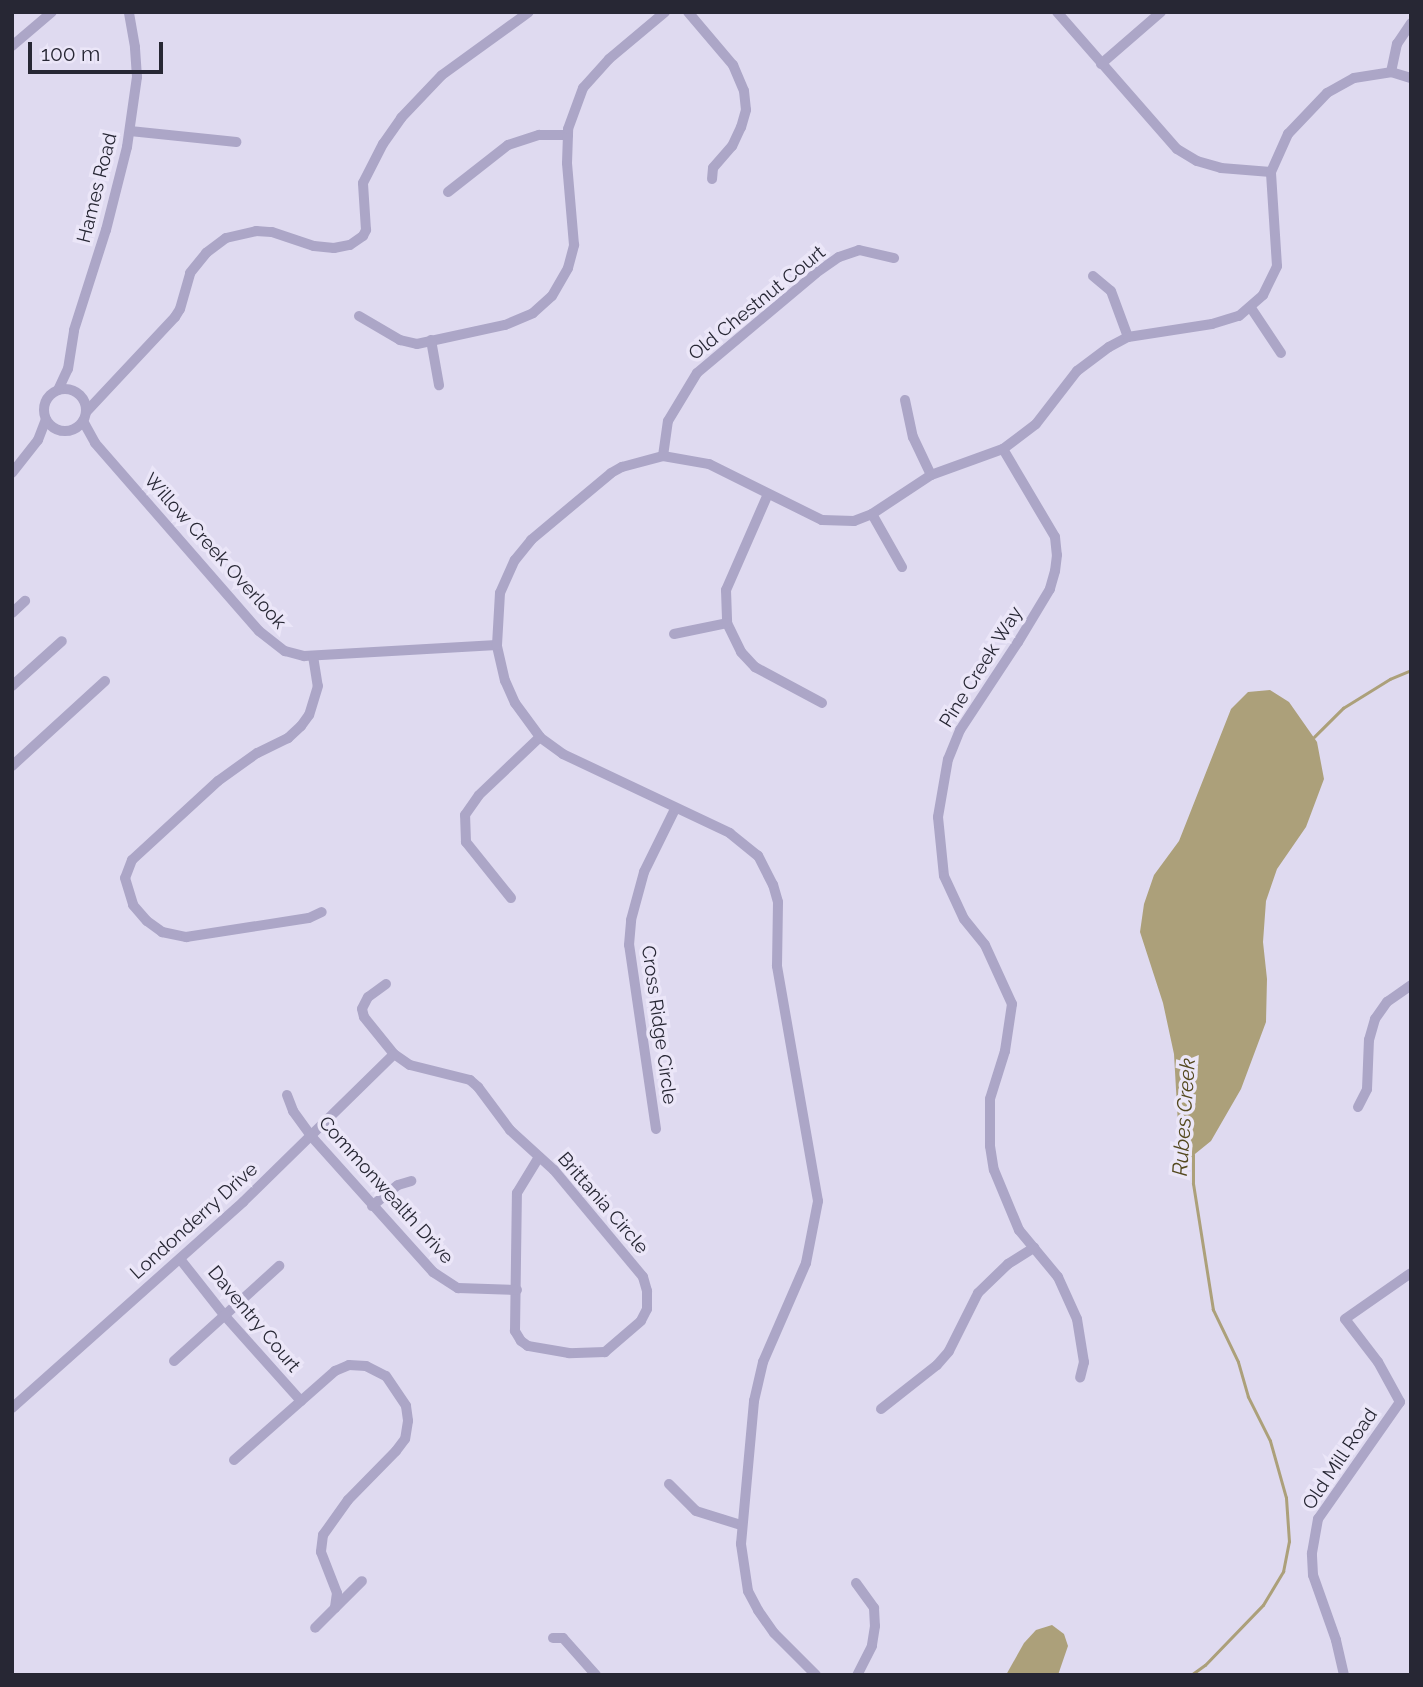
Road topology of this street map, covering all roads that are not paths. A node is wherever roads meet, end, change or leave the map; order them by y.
1 (52, 12) edge
2 (129, 12) edge
3 (529, 12) edge
4 (665, 12) edge
5 (688, 12) edge
6 (1057, 12) edge
7 (1161, 12) edge
8 (1411, 23) edge
9 (12, 46) edge
10 (1101, 64) junction
11 (1391, 72) junction
12 (1411, 78) edge
13 (130, 131) junction
14 (568, 135) junction
15 (236, 142) dead end
16 (1271, 172) junction
17 (712, 180) dead end
18 (448, 192) dead end
19 (890, 257) dead end
20 (1093, 276) dead end
21 (1251, 308) junction
22 (359, 316) dead end
23 (1128, 337) junction
24 (431, 340) junction
25 (1281, 353) dead end
26 (68, 369) junction
27 (439, 385) dead end
28 (58, 390) junction
29 (103, 391) junction
30 (78, 393) junction
31 (905, 400) dead end
32 (85, 416) junction
33 (46, 419) junction
34 (64, 430) junction
35 (92, 439) junction
36 (1003, 449) junction
37 (31, 452) junction
38 (663, 456) junction
39 (12, 472) edge
40 (931, 475) junction
41 (768, 495) junction
42 (872, 514) junction
43 (902, 566) dead end
44 (25, 601) dead end
45 (12, 613) edge
46 (727, 623) junction
47 (674, 634) dead end
48 (62, 641) dead end
49 (496, 645) junction
50 (313, 656) junction
51 (105, 681) dead end
52 (12, 686) edge
53 (822, 703) dead end
54 (540, 737) junction
55 (12, 766) edge
56 (675, 809) junction
57 (511, 898) dead end
58 (322, 912) dead end
59 (386, 984) dead end
60 (1411, 985) edge
61 (394, 1054) junction
62 (287, 1095) dead end
63 (1358, 1107) dead end
64 (656, 1129) dead end
65 (311, 1136) junction
66 (539, 1157) junction
67 (411, 1181) dead end
68 (372, 1206) junction
69 (1034, 1248) junction
70 (180, 1259) junction
71 (279, 1266) dead end
72 (1411, 1273) edge
73 (517, 1290) junction
74 (225, 1316) junction
75 (174, 1361) dead end
76 (1080, 1378) dead end
77 (301, 1401) junction
78 (12, 1408) edge
79 (881, 1409) dead end
80 (234, 1460) dead end
81 (669, 1484) dead end
82 (741, 1525) junction
83 (362, 1581) dead end
84 (856, 1583) dead end
85 (335, 1608) junction
86 (315, 1628) dead end
87 (554, 1638) dead end
88 (596, 1675) edge
89 (816, 1675) edge
90 (857, 1675) edge
91 (1344, 1675) edge

1 - 9 street
2 - 13 street, Hames Road
3 - 29 street
4 - 14 street
5 - 17 street
6 - 10 street
7 - 10 street
8 - 11 street
10 - 16 street
11 - 12 street
11 - 16 street
13 - 15 street
13 - 26 street, Hames Road
14 - 18 street
14 - 24 street
16 - 21 street
19 - 38 street, Old Chestnut Court
20 - 23 street
21 - 23 street
21 - 25 street
22 - 24 street
23 - 36 street
24 - 27 street
26 - 28 street, Hames Road
26 - 30 street, Hames Road
28 - 30 street
28 - 33 street
29 - 30 street
29 - 32 street
30 - 32 street
31 - 40 street
32 - 34 street
32 - 35 street, Willow Creek Overlook
33 - 34 street
33 - 37 street
34 - 35 street, Willow Creek Overlook
34 - 37 street
35 - 50 street, Willow Creek Overlook
36 - 40 street
36 - 69 street, Pine Creek Way
37 - 39 street
38 - 41 street
38 - 49 street
40 - 42 street
41 - 42 street
41 - 46 street
42 - 43 street
44 - 45 street
46 - 47 street
46 - 53 street
48 - 52 street
49 - 50 street, Willow Creek Overlook
49 - 54 street
50 - 58 street
51 - 55 street
54 - 56 street
54 - 57 street
56 - 64 street, Cross Ridge Circle
56 - 82 street
59 - 61 street, Brittania Circle
60 - 63 street
61 - 65 street, Londonderry Drive
61 - 66 street, Brittania Circle
62 - 65 street, Commonwealth Drive
65 - 68 street, Commonwealth Drive
65 - 70 street, Londonderry Drive
66 - 73 street, Brittania Circle
66 - 73 street, Brittania Circle
67 - 68 street
68 - 73 street, Commonwealth Drive
69 - 76 street, Pine Creek Way
69 - 79 street
70 - 74 street, Daventry Court
70 - 78 street, Londonderry Drive
71 - 74 street
72 - 91 street, Old Mill Road
74 - 75 street
74 - 77 street, Daventry Court
77 - 80 street
77 - 85 street
81 - 82 street
82 - 89 street
83 - 85 street
84 - 90 street
85 - 86 street
87 - 88 street

